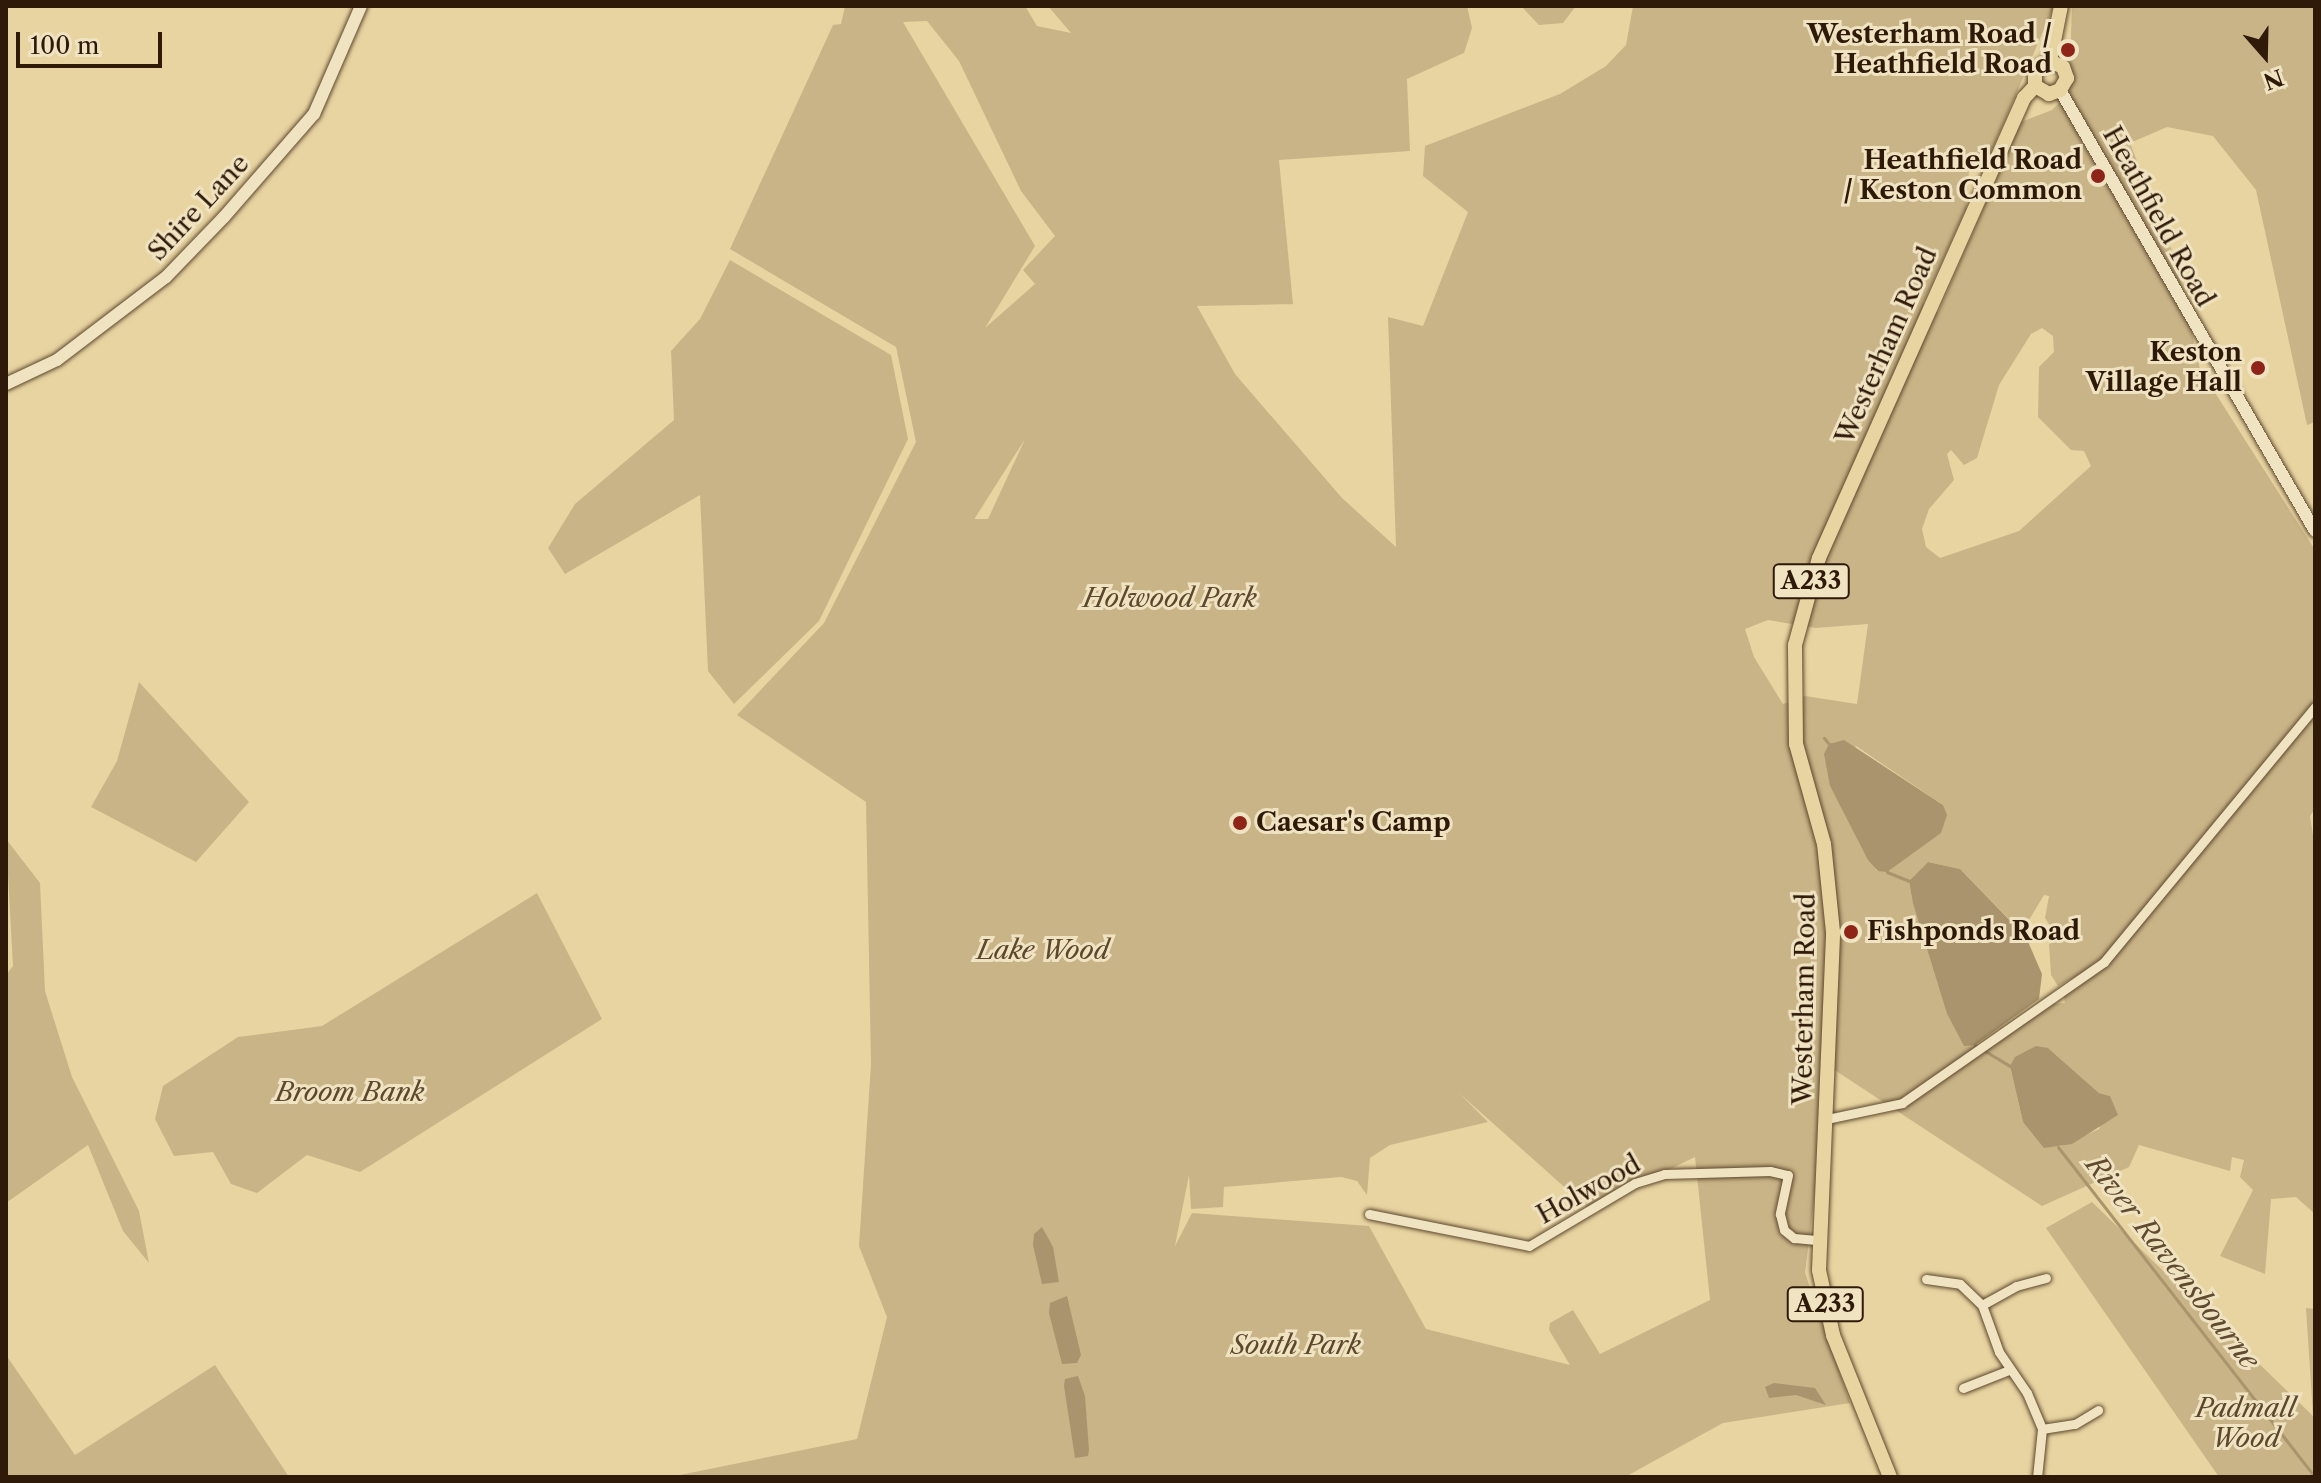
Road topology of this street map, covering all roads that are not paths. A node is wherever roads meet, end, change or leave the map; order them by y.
1 (361, 6) edge
2 (2061, 6) edge
3 (2050, 61) junction
4 (2035, 86) junction
5 (2060, 90) junction
6 (6, 384) edge
7 (2315, 531) edge
8 (2315, 707) edge
9 (1827, 1119) junction
10 (1369, 1214) dead end
11 (1819, 1240) junction
12 (2046, 1278) dead end
13 (1926, 1279) dead end
14 (1982, 1305) junction
15 (2009, 1370) junction
16 (1963, 1388) dead end
17 (2098, 1410) dead end
18 (2042, 1429) junction
19 (1890, 1477) edge
20 (2037, 1477) edge

1 - 6 street, Shire Lane
2 - 3 main road, Westerham Road / A233
3 - 4 main road, Westerham Road / A233
3 - 5 main road
4 - 5 main road
4 - 9 main road, Westerham Road / A233
5 - 7 street, Heathfield Road
8 - 9 street
9 - 11 main road, Westerham Road / A233
10 - 11 street, Holwood
11 - 19 main road, Westerham Road / A233
12 - 14 street
13 - 14 street
14 - 15 street
15 - 16 street
15 - 18 street
17 - 18 street
18 - 20 street

